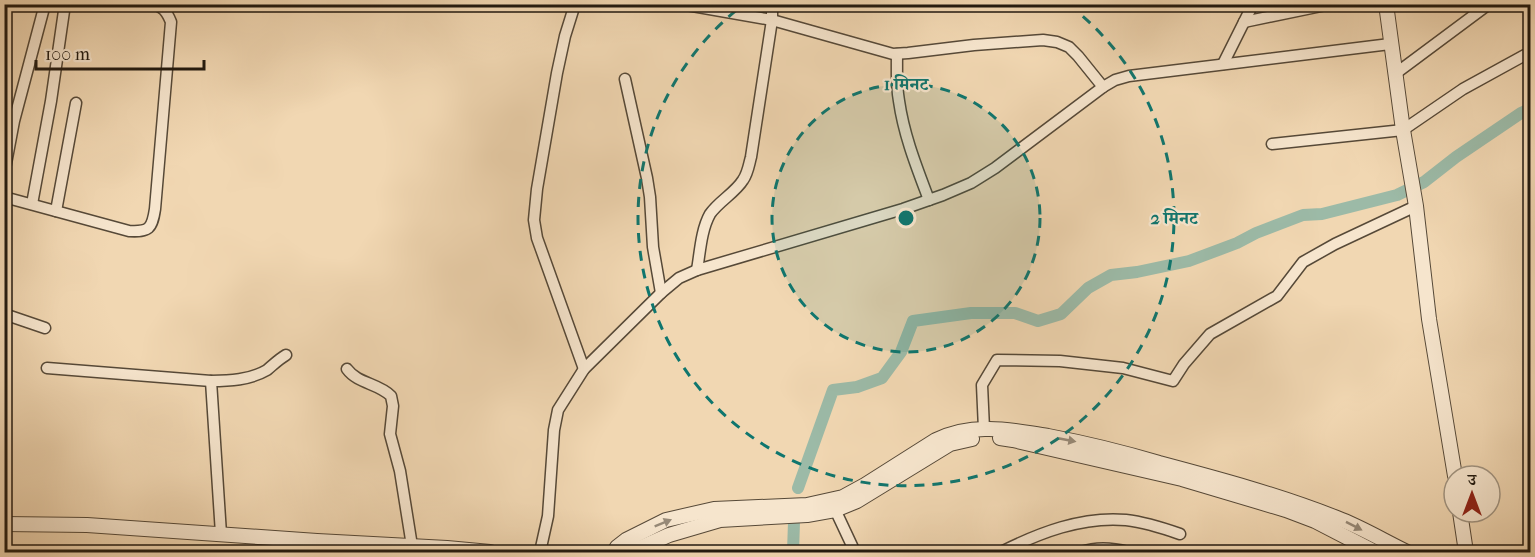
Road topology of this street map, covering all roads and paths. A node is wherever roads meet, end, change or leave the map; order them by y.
1 (45, 4) edge
2 (65, 4) edge
3 (152, 4) edge
4 (575, 4) edge
5 (681, 4) edge
6 (772, 4) edge
7 (1253, 4) edge
8 (1331, 4) edge
9 (1386, 4) edge
10 (1489, 4) edge
11 (772, 20) junction
12 (1244, 22) junction
13 (1390, 44) junction
14 (897, 54) junction
15 (1525, 55) dead end
16 (1223, 64) junction
17 (1395, 74) junction
18 (625, 79) dead end
19 (1103, 87) junction
20 (76, 103) dead end
21 (1403, 130) junction
22 (1272, 144) dead end
23 (4, 174) edge
24 (4, 197) edge
25 (929, 200) junction
26 (32, 204) junction
27 (1416, 206) junction
28 (56, 211) junction
29 (697, 270) junction
30 (661, 292) junction
31 (4, 314) edge
32 (45, 328) dead end
33 (285, 355) dead end
34 (47, 368) dead end
35 (347, 369) dead end
36 (584, 369) junction
37 (211, 381) junction
38 (984, 429) junction
39 (1453, 464) edge
40 (833, 505) junction
41 (4, 524) edge
42 (1462, 524) edge
43 (221, 534) junction
44 (1180, 534) dead end
45 (412, 546) junction
46 (490, 552) edge
47 (540, 552) edge
48 (614, 552) edge
49 (631, 552) edge
50 (855, 552) edge
51 (1001, 552) edge
52 (1081, 552) edge
53 (1128, 552) edge
54 (1375, 552) edge
55 (1407, 552) edge
56 (1466, 552) edge

1 - 23 street
2 - 26 street
3 - 28 street
4 - 36 street
5 - 11 street
6 - 11 street
7 - 12 street
8 - 12 street
9 - 13 street
10 - 17 street
11 - 14 street
11 - 29 street
12 - 16 street
13 - 16 street
13 - 17 street
14 - 19 street
14 - 25 street
15 - 21 street
16 - 19 street
17 - 21 street
18 - 30 street
19 - 25 street
20 - 28 street
21 - 22 street
21 - 27 street
24 - 26 street
25 - 29 street
26 - 28 street
27 - 38 street
27 - 39 street
29 - 30 street
30 - 36 street
31 - 32 street
33 - 37 street
34 - 37 street
35 - 45 street
36 - 47 street
37 - 43 street
38 - 40 street
38 -> 55 street
48 -> 40 street
40 - 49 street
40 - 50 street
40 - 54 street
41 - 43 street
42 - 56 street
43 - 45 street
44 - 51 street
45 - 46 street
52 - 53 street

